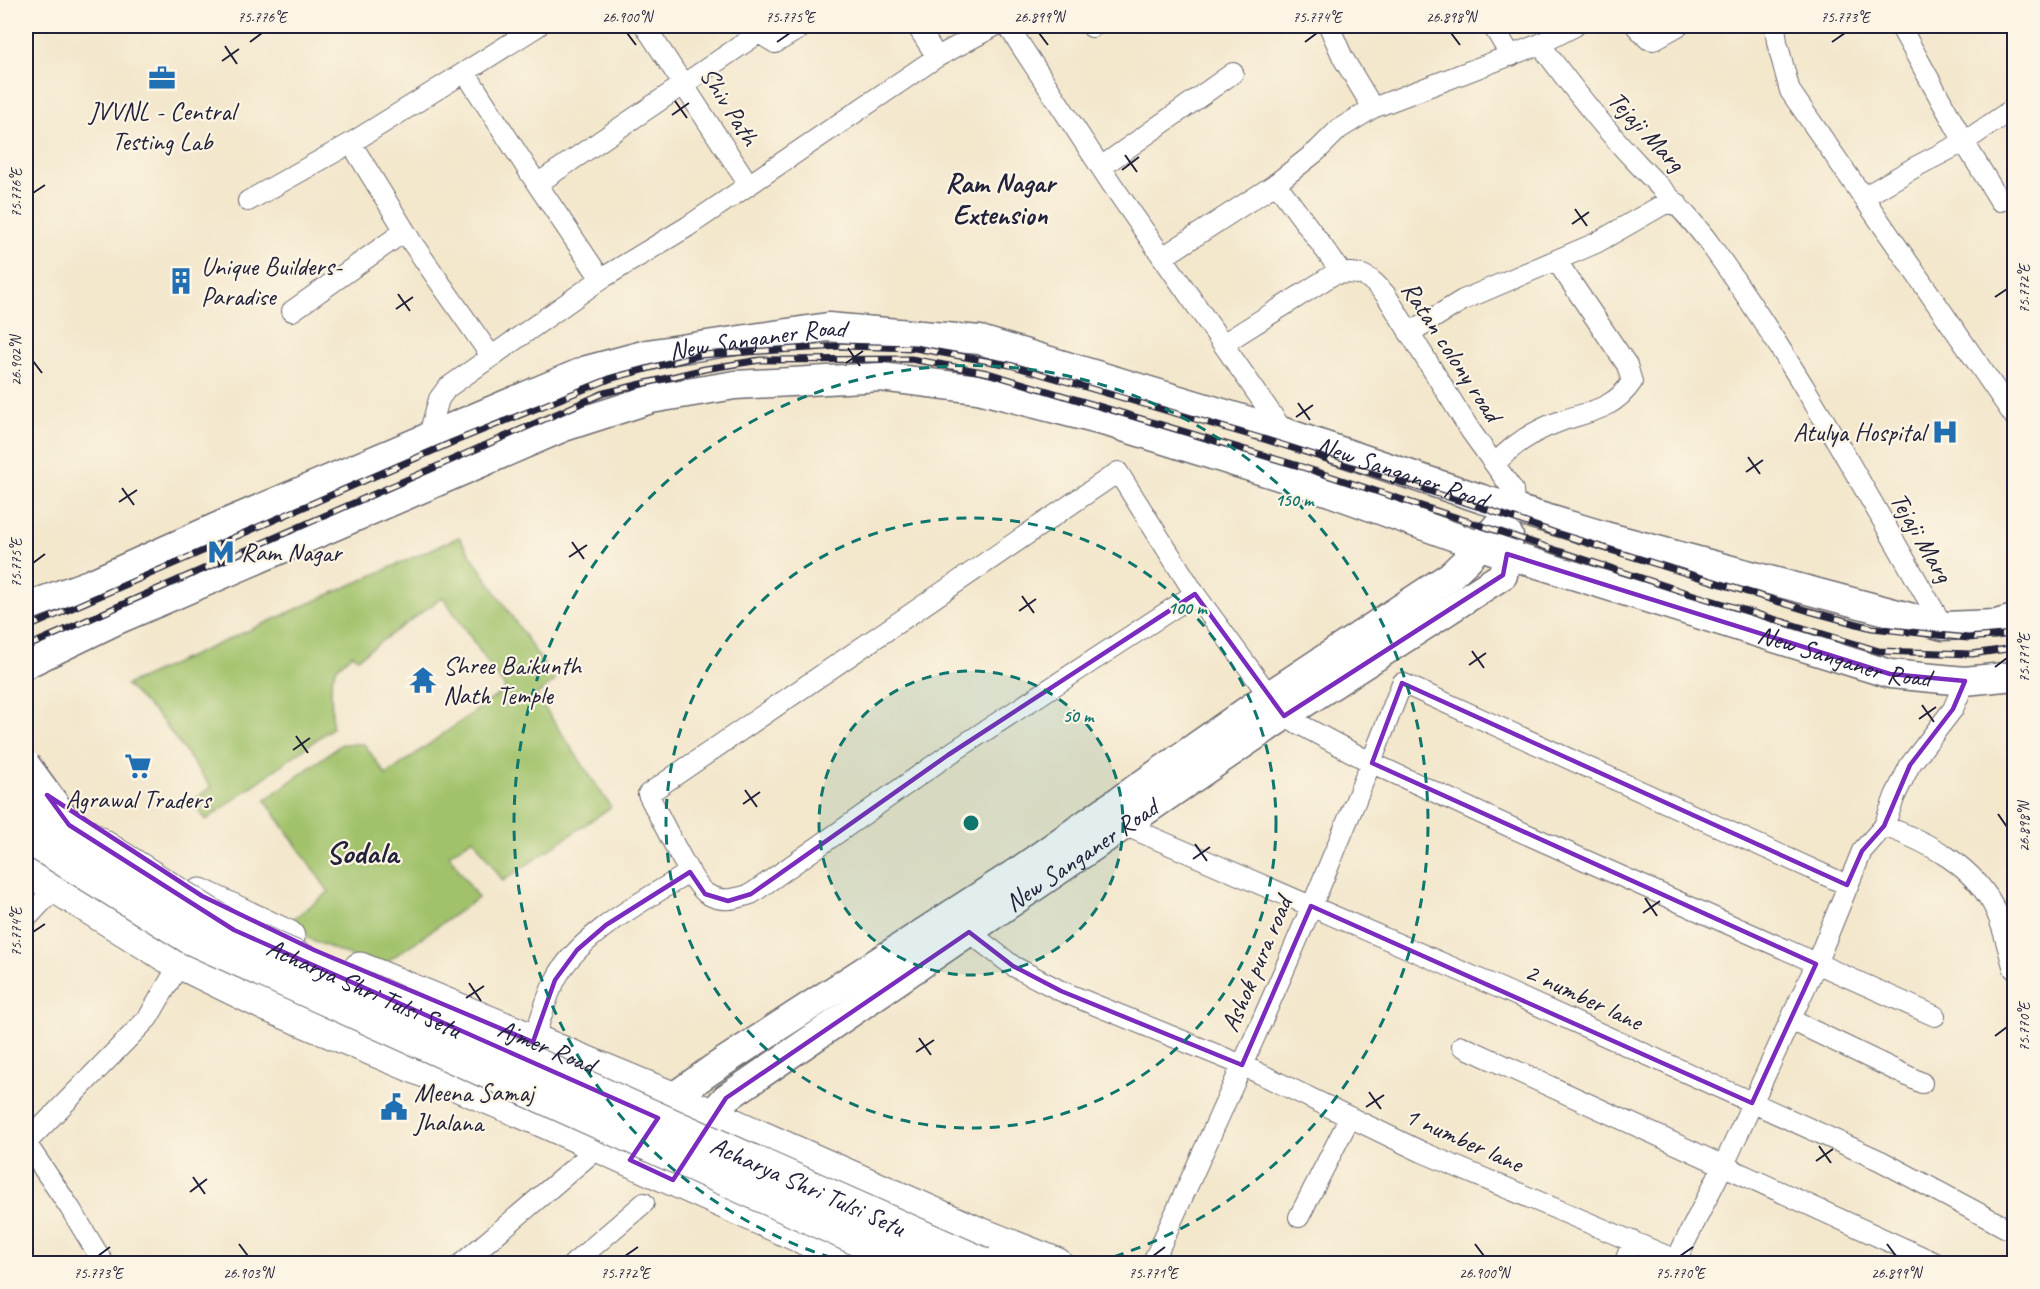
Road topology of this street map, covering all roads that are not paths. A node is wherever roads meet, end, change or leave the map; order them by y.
1 (538, 26) edge
2 (645, 26) edge
3 (804, 26) edge
4 (917, 26) edge
5 (995, 26) edge
6 (1008, 26) edge
7 (1329, 26) edge
8 (1493, 26) edge
9 (1575, 26) edge
10 (1636, 26) edge
11 (1678, 26) edge
12 (1775, 26) edge
13 (1900, 26) edge
14 (1540, 44) junction
15 (1511, 56) junction
16 (937, 57) junction
17 (465, 72) junction
18 (1233, 73) dead end
19 (684, 83) junction
20 (1373, 108) junction
21 (2014, 108) edge
22 (1964, 142) junction
23 (351, 143) junction
24 (1101, 167) junction
25 (1276, 183) junction
26 (537, 184) junction
27 (749, 185) junction
28 (1864, 197) junction
29 (248, 201) dead end
30 (2000, 201) dead end
31 (1677, 203) junction
32 (405, 231) junction
33 (1163, 257) junction
34 (1556, 260) junction
35 (1342, 273) junction
36 (601, 279) junction
37 (292, 311) dead end
38 (1409, 333) junction
39 (1223, 344) junction
40 (491, 356) junction
41 (2014, 416) edge
42 (1284, 432) junction
43 (428, 438) junction
44 (1495, 464) junction
45 (1514, 507) junction
46 (1493, 550) junction
47 (1195, 594) junction
48 (26, 607) edge
49 (2014, 620) edge
50 (1943, 626) junction
51 (26, 664) edge
52 (2014, 676) edge
53 (1965, 681) junction
54 (1276, 706) junction
55 (1372, 763) junction
56 (26, 765) edge
57 (26, 779) edge
58 (26, 799) edge
59 (69, 825) junction
60 (1124, 825) junction
61 (1884, 826) junction
62 (26, 836) edge
63 (26, 868) edge
64 (690, 872) junction
65 (1847, 885) junction
66 (56, 887) junction
67 (1311, 906) junction
68 (26, 919) edge
69 (969, 932) junction
70 (180, 963) junction
71 (1816, 964) junction
72 (2014, 969) edge
73 (1935, 1016) dead end
74 (1791, 1020) junction
75 (533, 1042) junction
76 (1462, 1046) dead end
77 (1242, 1065) junction
78 (1922, 1083) dead end
79 (672, 1098) junction
80 (1752, 1103) junction
81 (711, 1115) junction
82 (1350, 1117) junction
83 (26, 1143) edge
84 (600, 1146) junction
85 (630, 1160) junction
86 (1723, 1166) junction
87 (673, 1180) junction
88 (644, 1203) dead end
89 (1299, 1217) dead end
90 (2014, 1232) edge
91 (1633, 1241) junction
92 (1681, 1262) edge
93 (104, 1263) edge
94 (461, 1263) edge
95 (573, 1263) edge
96 (858, 1263) edge
97 (913, 1263) edge
98 (983, 1263) edge
99 (1056, 1263) edge
100 (1152, 1263) edge
101 (1624, 1263) edge
102 (1938, 1263) edge

1 - 17 street
2 - 19 street, Shiv Path
3 - 19 street
4 - 16 street
5 - 16 street
6 - 24 street
7 - 20 street
8 - 15 street
9 - 14 street
10 - 11 street
12 - 28 street
13 - 22 street
14 - 15 street
14 - 31 street, Tejaji Marg
15 - 20 street
16 - 27 street
17 - 23 street
17 - 26 street
18 - 24 street
19 - 26 street
19 - 27 street, Shiv Path
20 - 25 street
21 - 22 street
22 - 28 street
22 - 30 street
23 - 29 street
23 - 32 street
24 - 33 street
25 - 33 street
25 - 35 street
26 - 36 street
27 - 36 street
28 - 41 street
31 - 34 street
31 - 50 street, Tejaji Marg
32 - 37 street
32 - 40 street
33 - 39 street
34 - 38 street
34 - 44 street
35 - 38 street, Ratan colony road
35 - 39 street
36 - 40 street
38 - 44 street, Ratan colony road
39 - 42 street
40 - 43 street
42 - 43 main road, New Sanganer Road
42 - 45 main road, New Sanganer Road
43 - 48 main road, New Sanganer Road
44 - 45 street, Ratan colony road
45 - 46 main road, New Sanganer Road
45 - 50 main road, New Sanganer Road
46 - 51 main road, New Sanganer Road
46 - 53 main road, New Sanganer Road
46 - 54 main road, New Sanganer Road
47 - 54 street
47 - 64 street
47 - 64 street
49 - 50 main road, New Sanganer Road
52 - 53 main road, New Sanganer Road
53 - 61 street
54 - 55 street
54 - 60 main road, New Sanganer Road
54 - 79 main road, New Sanganer Road
55 - 65 street, Ashok pura road
55 - 67 street, Ashok pura road
55 - 71 street
56 - 59 main road, bridge
57 - 75 highway, Ajmer Road
58 - 59 highway, Acharya Shri Tulsi Setu, bridge
59 - 98 highway, Acharya Shri Tulsi Setu, bridge
60 - 67 street, 2 number lane
60 - 69 main road, New Sanganer Road
61 - 65 street
61 - 72 street
62 - 97 highway, Acharya Shri Tulsi Setu, bridge
63 - 66 highway
64 - 75 street
65 - 71 street
66 - 68 street
66 - 70 highway
67 - 77 street, Ashok pura road
67 - 80 street, 2 number lane
69 - 77 street, 1 number lane
69 - 81 main road, New Sanganer Road
70 - 83 street
70 - 84 highway
71 - 73 street
71 - 74 street
74 - 78 street
74 - 80 street
75 - 79 highway, Ajmer Road
76 - 86 street
77 - 82 street, 1 number lane
77 - 100 street, Ashok pura road
79 - 81 highway, Ajmer Road
79 - 85 main road, New Sanganer Road
80 - 86 street
80 - 90 street, 2 number lane
81 - 87 main road, New Sanganer Road
81 - 99 highway, Ajmer Road
82 - 89 street
82 - 91 street, 1 number lane
83 - 93 street
84 - 85 highway
84 - 94 street
85 - 87 highway
86 - 92 street
86 - 102 street
87 - 96 highway
88 - 95 street
91 - 92 street, 1 number lane
91 - 101 street

